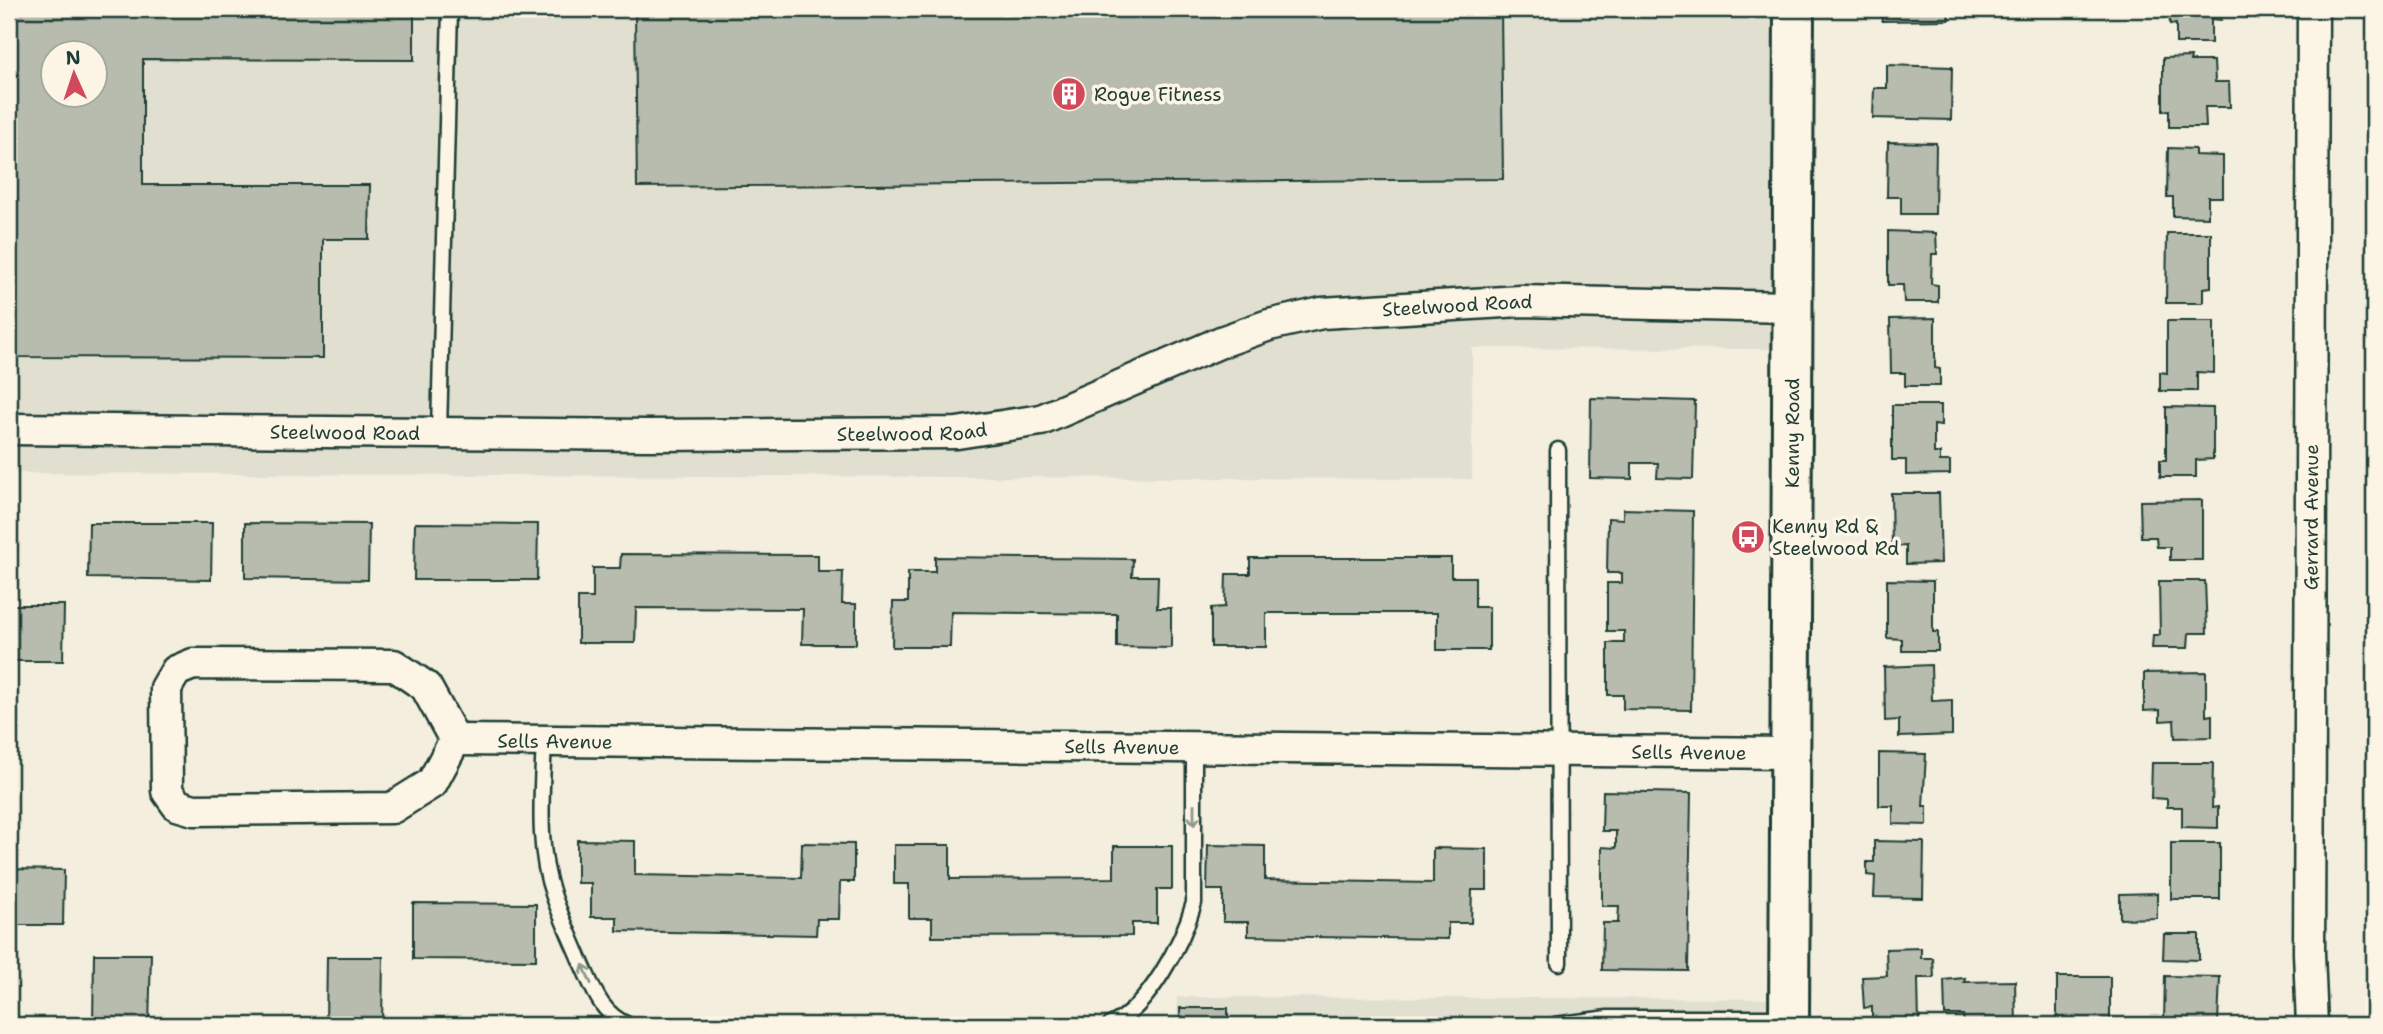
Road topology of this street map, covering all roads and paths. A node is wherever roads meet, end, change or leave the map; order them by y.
1 (450, 9) edge
2 (1794, 9) edge
3 (2313, 9) edge
4 (1793, 307) junction
5 (9, 429) edge
6 (439, 432) junction
7 (1558, 450) dead end
8 (455, 740) junction
9 (544, 741) junction
10 (1194, 747) junction
11 (1557, 750) junction
12 (1790, 753) junction
13 (1559, 963) dead end
14 (1716, 1022) edge
15 (1788, 1022) edge
16 (628, 1025) edge
17 (1110, 1025) edge
18 (1555, 1025) edge
19 (2312, 1025) edge

1 - 6 lane
2 - 4 street, Kenny Road
3 - 19 street, Gerrard Avenue
4 - 6 street, Steelwood Road
4 - 12 street, Kenny Road
5 - 6 street, Steelwood Road
7 - 11 lane
8 - 8 street
8 - 9 street, Sells Avenue
9 - 10 street, Sells Avenue
16 -> 9 lane
10 - 11 street, Sells Avenue
10 -> 17 lane
11 - 12 street, Sells Avenue
11 - 13 lane
12 - 15 street, Kenny Road
14 - 15 lane
14 - 18 lane

